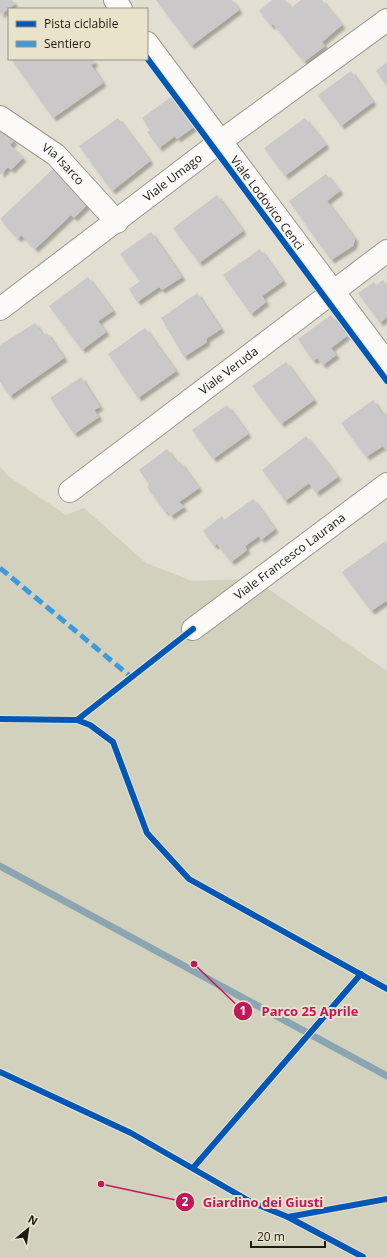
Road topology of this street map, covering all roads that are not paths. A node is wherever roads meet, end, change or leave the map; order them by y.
1 (114, 0) edge
2 (120, 8) edge
3 (387, 20) edge
4 (148, 44) edge
5 (0, 117) edge
6 (221, 141) junction
7 (117, 222) junction
8 (387, 251) edge
9 (332, 291) junction
10 (0, 309) edge
11 (387, 363) edge
12 (387, 484) edge
13 (70, 491) dead end
14 (193, 628) dead end

1 - 2 street
3 - 6 street, Viale Umago
4 - 6 street, Viale Lodovico Cenci
5 - 7 street, Via Isarco
6 - 7 street, Viale Umago
6 - 9 street, Viale Lodovico Cenci
7 - 10 street, Viale Umago
8 - 9 street, Viale Veruda
9 - 11 street, Viale Lodovico Cenci
9 - 13 street, Viale Veruda
12 - 14 street, Viale Francesco Laurana

